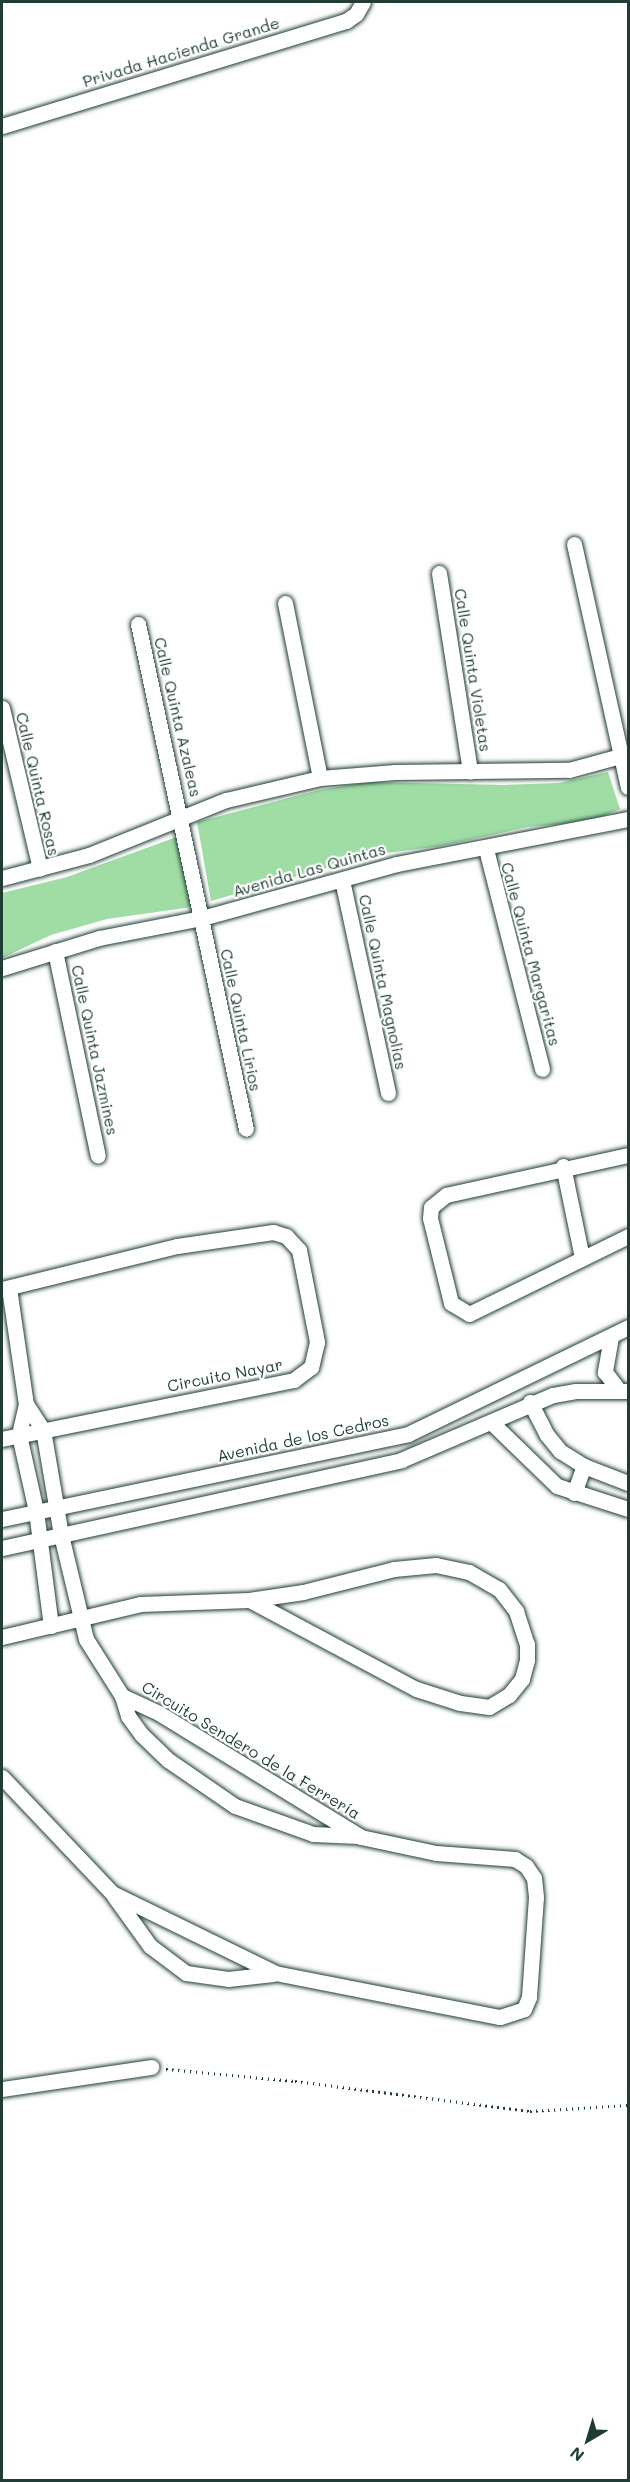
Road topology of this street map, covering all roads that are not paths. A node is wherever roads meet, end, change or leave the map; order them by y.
1 (363, 2) edge
2 (2, 126) edge
3 (574, 544) dead end
4 (439, 573) dead end
5 (285, 603) dead end
6 (138, 624) dead end
7 (2, 708) edge
8 (620, 756) junction
9 (470, 772) junction
10 (320, 778) junction
11 (628, 787) edge
12 (183, 818) junction
13 (628, 819) edge
14 (486, 849) junction
15 (40, 869) junction
16 (2, 878) edge
17 (342, 880) junction
18 (202, 918) junction
19 (56, 951) junction
20 (2, 968) edge
21 (542, 1069) dead end
22 (388, 1093) dead end
23 (246, 1129) dead end
24 (628, 1155) edge
25 (98, 1156) dead end
26 (563, 1166) junction
27 (628, 1236) edge
28 (582, 1258) junction
29 (5, 1288) edge
30 (622, 1332) edge
31 (623, 1390) edge
32 (498, 1392) junction
33 (530, 1402) junction
34 (26, 1404) junction
35 (508, 1413) junction
36 (490, 1422) junction
37 (43, 1430) junction
38 (19, 1435) junction
39 (2, 1438) edge
40 (584, 1466) junction
41 (628, 1483) edge
42 (574, 1493) junction
43 (57, 1506) junction
44 (628, 1509) edge
45 (36, 1511) junction
46 (2, 1519) edge
47 (61, 1535) junction
48 (39, 1541) junction
49 (2, 1548) edge
50 (249, 1600) junction
51 (80, 1618) junction
52 (51, 1626) junction
53 (2, 1637) edge
54 (122, 1695) junction
55 (2, 1777) edge
56 (361, 1837) junction
57 (112, 1893) junction
58 (275, 1973) junction
59 (151, 2067) road end
60 (2, 2089) edge

1 - 2 street, Privada Hacienda Grande
3 - 8 street
4 - 9 street, Calle Quinta Violetas
5 - 10 street
6 - 12 street, Calle Quinta Azaleas
7 - 15 street, Calle Quinta Rosas
8 - 9 street
8 - 11 street
9 - 10 street
10 - 12 street
12 - 15 street
12 - 18 street, Calle Quinta Azaleas
13 - 14 street, Avenida Las Quintas
14 - 17 street, Avenida Las Quintas
14 - 21 street, Calle Quinta Margaritas
15 - 16 street
17 - 18 street, Avenida Las Quintas
17 - 22 street, Calle Quinta Magnolias
18 - 19 street, Avenida Las Quintas
18 - 23 street, Calle Quinta Lirios
19 - 20 street, Avenida Las Quintas
19 - 25 street, Calle Quinta Jazmines
24 - 26 street
26 - 28 street
26 - 28 street
27 - 28 street
29 - 34 street
29 - 37 street, Circuito Nayar
30 - 31 street
30 - 32 street, Avenida de los Cedros
31 - 33 street
32 - 35 street
32 - 43 street, Avenida de los Cedros
33 - 35 street
33 - 40 street
34 - 37 street
34 - 38 street
35 - 36 street
36 - 42 street
36 - 47 street
37 - 38 street, Circuito Nayar
37 - 43 street, Circuito Sendero de la Ferrería
38 - 39 street, Circuito Nayar
38 - 45 street
40 - 41 street
40 - 42 street
42 - 44 street
43 - 45 street, Avenida de los Cedros
43 - 47 street, Circuito Sendero de la Ferrería
45 - 46 street, Avenida de los Cedros
45 - 48 street
47 - 48 street
47 - 51 street, Circuito Sendero de la Ferrería
48 - 49 street
48 - 52 street
50 - 50 street
50 - 51 street
51 - 52 street
51 - 54 street, Circuito Sendero de la Ferrería
52 - 53 street
54 - 56 street, Circuito Sendero de la Ferrería
54 - 56 street, Circuito Sendero de la Ferrería
55 - 57 street, Circuito Sendero de la Ferrería
56 - 58 street, Circuito Sendero de la Ferrería
57 - 58 street, Circuito Sendero de la Ferrería
57 - 58 street, Circuito Sendero de la Ferrería
59 - 60 street

